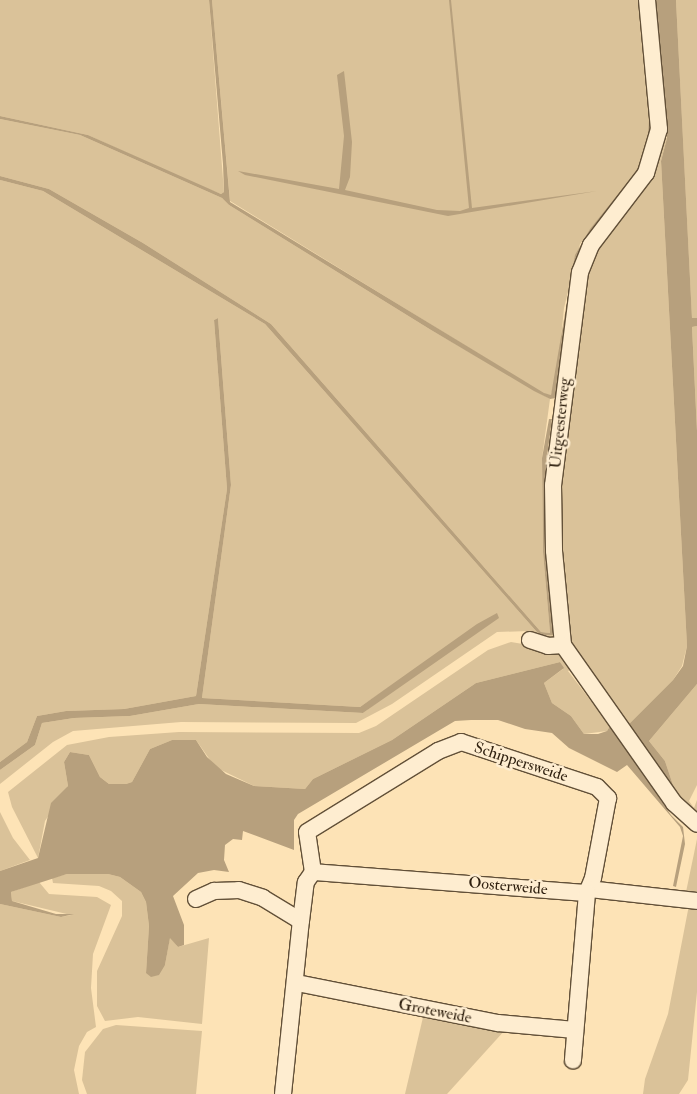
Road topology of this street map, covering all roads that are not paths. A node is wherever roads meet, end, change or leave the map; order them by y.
1 (647, 0) edge
2 (530, 640) dead end
3 (563, 646) junction
4 (697, 824) edge
5 (313, 872) junction
6 (588, 891) junction
7 (196, 899) dead end
8 (697, 901) edge
9 (301, 920) junction
10 (296, 983) junction
11 (575, 1030) junction
12 (573, 1060) dead end
13 (283, 1094) edge

1 - 3 street, Uitgeesterweg
2 - 3 street
3 - 4 street
5 - 6 street, Oosterweide
5 - 6 street, Schippersweide
5 - 9 street
6 - 8 street, Oosterweide
6 - 11 street
7 - 9 street
9 - 10 street
10 - 11 street, Groteweide
10 - 13 street
11 - 12 street

